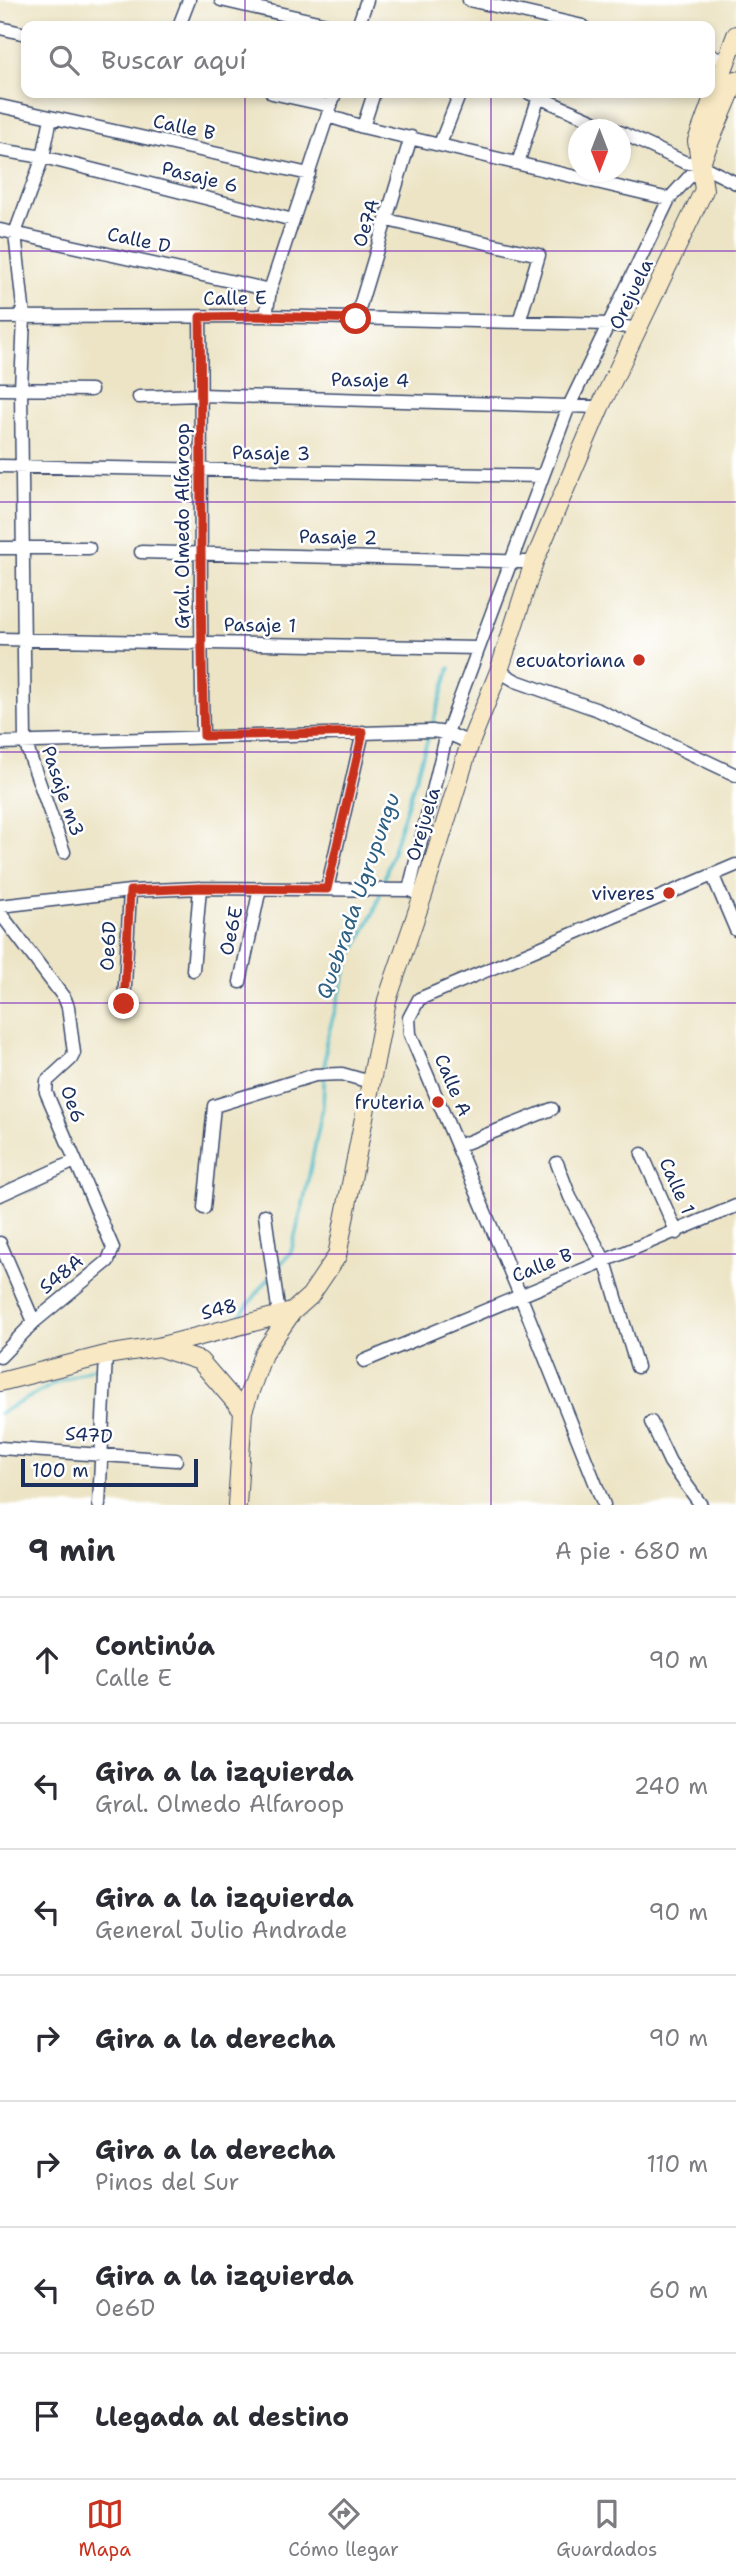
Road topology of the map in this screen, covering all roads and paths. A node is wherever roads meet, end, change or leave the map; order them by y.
1 (188, 0) edge
2 (221, 0) edge
3 (367, 0) edge
4 (469, 0) edge
5 (181, 21) edge
6 (313, 21) edge
7 (360, 21) edge
8 (561, 21) edge
9 (0, 28) edge
10 (21, 33) edge
11 (736, 35) edge
12 (718, 57) edge
13 (736, 80) edge
14 (288, 98) edge
15 (333, 98) edge
16 (372, 98) edge
17 (458, 98) edge
18 (535, 98) edge
19 (545, 98) edge
20 (708, 98) edge
21 (0, 106) edge
22 (329, 111) junction
23 (51, 118) junction
24 (591, 119) edge
25 (363, 127) junction
26 (411, 137) junction
27 (631, 137) edge
28 (440, 144) junction
29 (0, 150) edge
30 (43, 157) junction
31 (518, 163) junction
32 (700, 165) junction
33 (309, 174) junction
34 (736, 183) edge
35 (669, 199) junction
36 (293, 220) junction
37 (387, 220) junction
38 (0, 230) edge
39 (15, 233) junction
40 (270, 290) junction
41 (265, 316) junction
42 (0, 317) edge
43 (24, 317) junction
44 (200, 317) junction
45 (356, 319) junction
46 (519, 322) junction
47 (608, 324) junction
48 (637, 329) junction
49 (0, 389) edge
50 (21, 389) junction
51 (91, 390) dead end
52 (201, 395) junction
53 (139, 397) dead end
54 (569, 406) junction
55 (600, 407) junction
56 (0, 466) edge
57 (21, 467) junction
58 (202, 471) junction
59 (542, 477) junction
60 (0, 548) edge
61 (23, 548) junction
62 (89, 548) dead end
63 (141, 552) dead end
64 (201, 553) junction
65 (512, 560) junction
66 (534, 562) junction
67 (0, 639) edge
68 (23, 639) junction
69 (200, 644) junction
70 (478, 648) junction
71 (499, 671) junction
72 (363, 732) junction
73 (447, 733) junction
74 (204, 736) junction
75 (25, 742) junction
76 (0, 743) edge
77 (470, 743) junction
78 (736, 775) edge
79 (64, 852) dead end
80 (736, 865) edge
81 (713, 876) junction
82 (200, 888) junction
83 (260, 888) junction
84 (327, 889) junction
85 (130, 891) junction
86 (416, 893) junction
87 (1, 913) edge
88 (736, 930) edge
89 (193, 970) dead end
90 (240, 982) dead end
91 (124, 1004) dead end
92 (370, 1082) junction
93 (552, 1109) dead end
94 (458, 1146) junction
95 (642, 1154) dead end
96 (75, 1161) junction
97 (557, 1163) dead end
98 (0, 1195) edge
99 (736, 1206) edge
100 (204, 1208) dead end
101 (265, 1215) dead end
102 (677, 1233) junction
103 (0, 1243) edge
104 (113, 1248) joint
105 (605, 1261) junction
106 (520, 1295) junction
107 (285, 1314) junction
108 (34, 1322) junction
109 (158, 1347) junction
110 (106, 1355) junction
111 (0, 1357) edge
112 (364, 1361) dead end
113 (637, 1367) dead end
114 (0, 1382) edge
115 (243, 1410) junction
116 (651, 1422) dead end
117 (0, 1448) edge
118 (102, 1456) junction
119 (176, 1460) dead end
120 (99, 1505) edge
121 (237, 1505) edge
122 (604, 1505) edge
123 (701, 1505) edge

1 - 5 street
2 - 6 street
3 - 7 street
4 - 8 street
9 - 10 street
11 - 12 street, Orejuela
13 - 32 street
14 - 22 street
15 - 22 street
16 - 25 street
17 - 28 street
18 - 31 street
19 - 24 street
20 - 32 street, Orejuela
21 - 23 street, Calle B
22 - 25 street
22 - 33 street
23 - 30 street
23 - 33 street, Calle B
25 - 26 street
26 - 28 street
26 - 37 street, Oe7A
27 - 32 street
28 - 31 street
29 - 30 street, Pasaje 6
30 - 36 street, Pasaje 6
30 - 39 street
31 - 35 street
32 - 34 street
32 - 35 street
32 - 48 street, Orejuela
33 - 36 street
35 - 47 street
36 - 40 street
37 - 45 street, Oe7A
37 - 46 street
38 - 39 street, Calle D
39 - 40 street, Calle D
39 - 43 street, Pasaje m3
40 - 41 street
41 - 44 street, Calle E
41 - 45 street, Calle E
42 - 43 street, Calle E
43 - 44 street, Calle E
43 - 50 street, Pasaje m3
44 - 52 street, Gral. Olmedo Alfaroop
45 - 46 street, Calle E
46 - 47 street, Calle E
47 - 48 street, Calle E
47 - 54 street
48 - 55 street, Orejuela
49 - 50 street
50 - 51 street
50 - 57 street, Pasaje m3
52 - 53 street, Pasaje 4
52 - 54 street, Pasaje 4
52 - 58 street, Gral. Olmedo Alfaroop
54 - 55 street, Pasaje 4
54 - 59 street
55 - 66 street, Orejuela
56 - 57 street, Pasaje 3
57 - 58 street, Pasaje 3
57 - 61 street, Pasaje m3
58 - 59 street, Pasaje 3
58 - 64 street, Gral. Olmedo Alfaroop
59 - 65 street
60 - 61 street
61 - 62 street
61 - 68 street, Pasaje m3
63 - 64 street, Pasaje 2
64 - 65 street, Pasaje 2
64 - 69 street, Gral. Olmedo Alfaroop
65 - 66 street, Pasaje 2
65 - 70 street
66 - 71 street, Orejuela
67 - 68 street, Pasaje 1
68 - 69 street, Pasaje 1
68 - 75 street, Pasaje m3
69 - 70 street, Pasaje 1
69 - 74 street, Gral. Olmedo Alfaroop
70 - 73 street
71 - 77 street, Orejuela
71 - 78 street
72 - 73 street
72 - 74 street
72 - 84 street
73 - 77 street
73 - 86 street
74 - 75 street
75 - 76 street
75 - 79 street, Pasaje m3
77 - 86 street, Orejuela
80 - 81 street, Calle A
81 - 88 street
81 - 94 street, Calle A
82 - 83 street
82 - 85 street
82 - 89 street
83 - 84 street
83 - 90 street, Oe6E
84 - 86 street
85 - 87 street
85 - 91 street, Oe6D
86 - 92 street, Orejuela
87 - 96 street, Oe6
92 - 100 street
92 - 107 street, Orejuela
93 - 94 street
94 - 106 street, Calle A
95 - 102 street, Calle 1
96 - 98 street
96 - 104 street, Oe6
97 - 105 street
99 - 102 street, Calle B
101 - 107 street
102 - 105 street, Calle B
103 - 108 street
104 - 108 street, S48A
105 - 106 street, Calle B
105 - 113 street
106 - 112 street, Calle B
106 - 122 street, Calle A
107 - 109 street, S48
107 - 115 street, Orejuela
108 - 111 street, S48A
109 - 110 street, S48
109 - 115 street
110 - 114 street, S48
110 - 118 street
115 - 121 street, Orejuela
116 - 123 street
117 - 118 street, S47D
118 - 119 street, S47D
118 - 120 street

